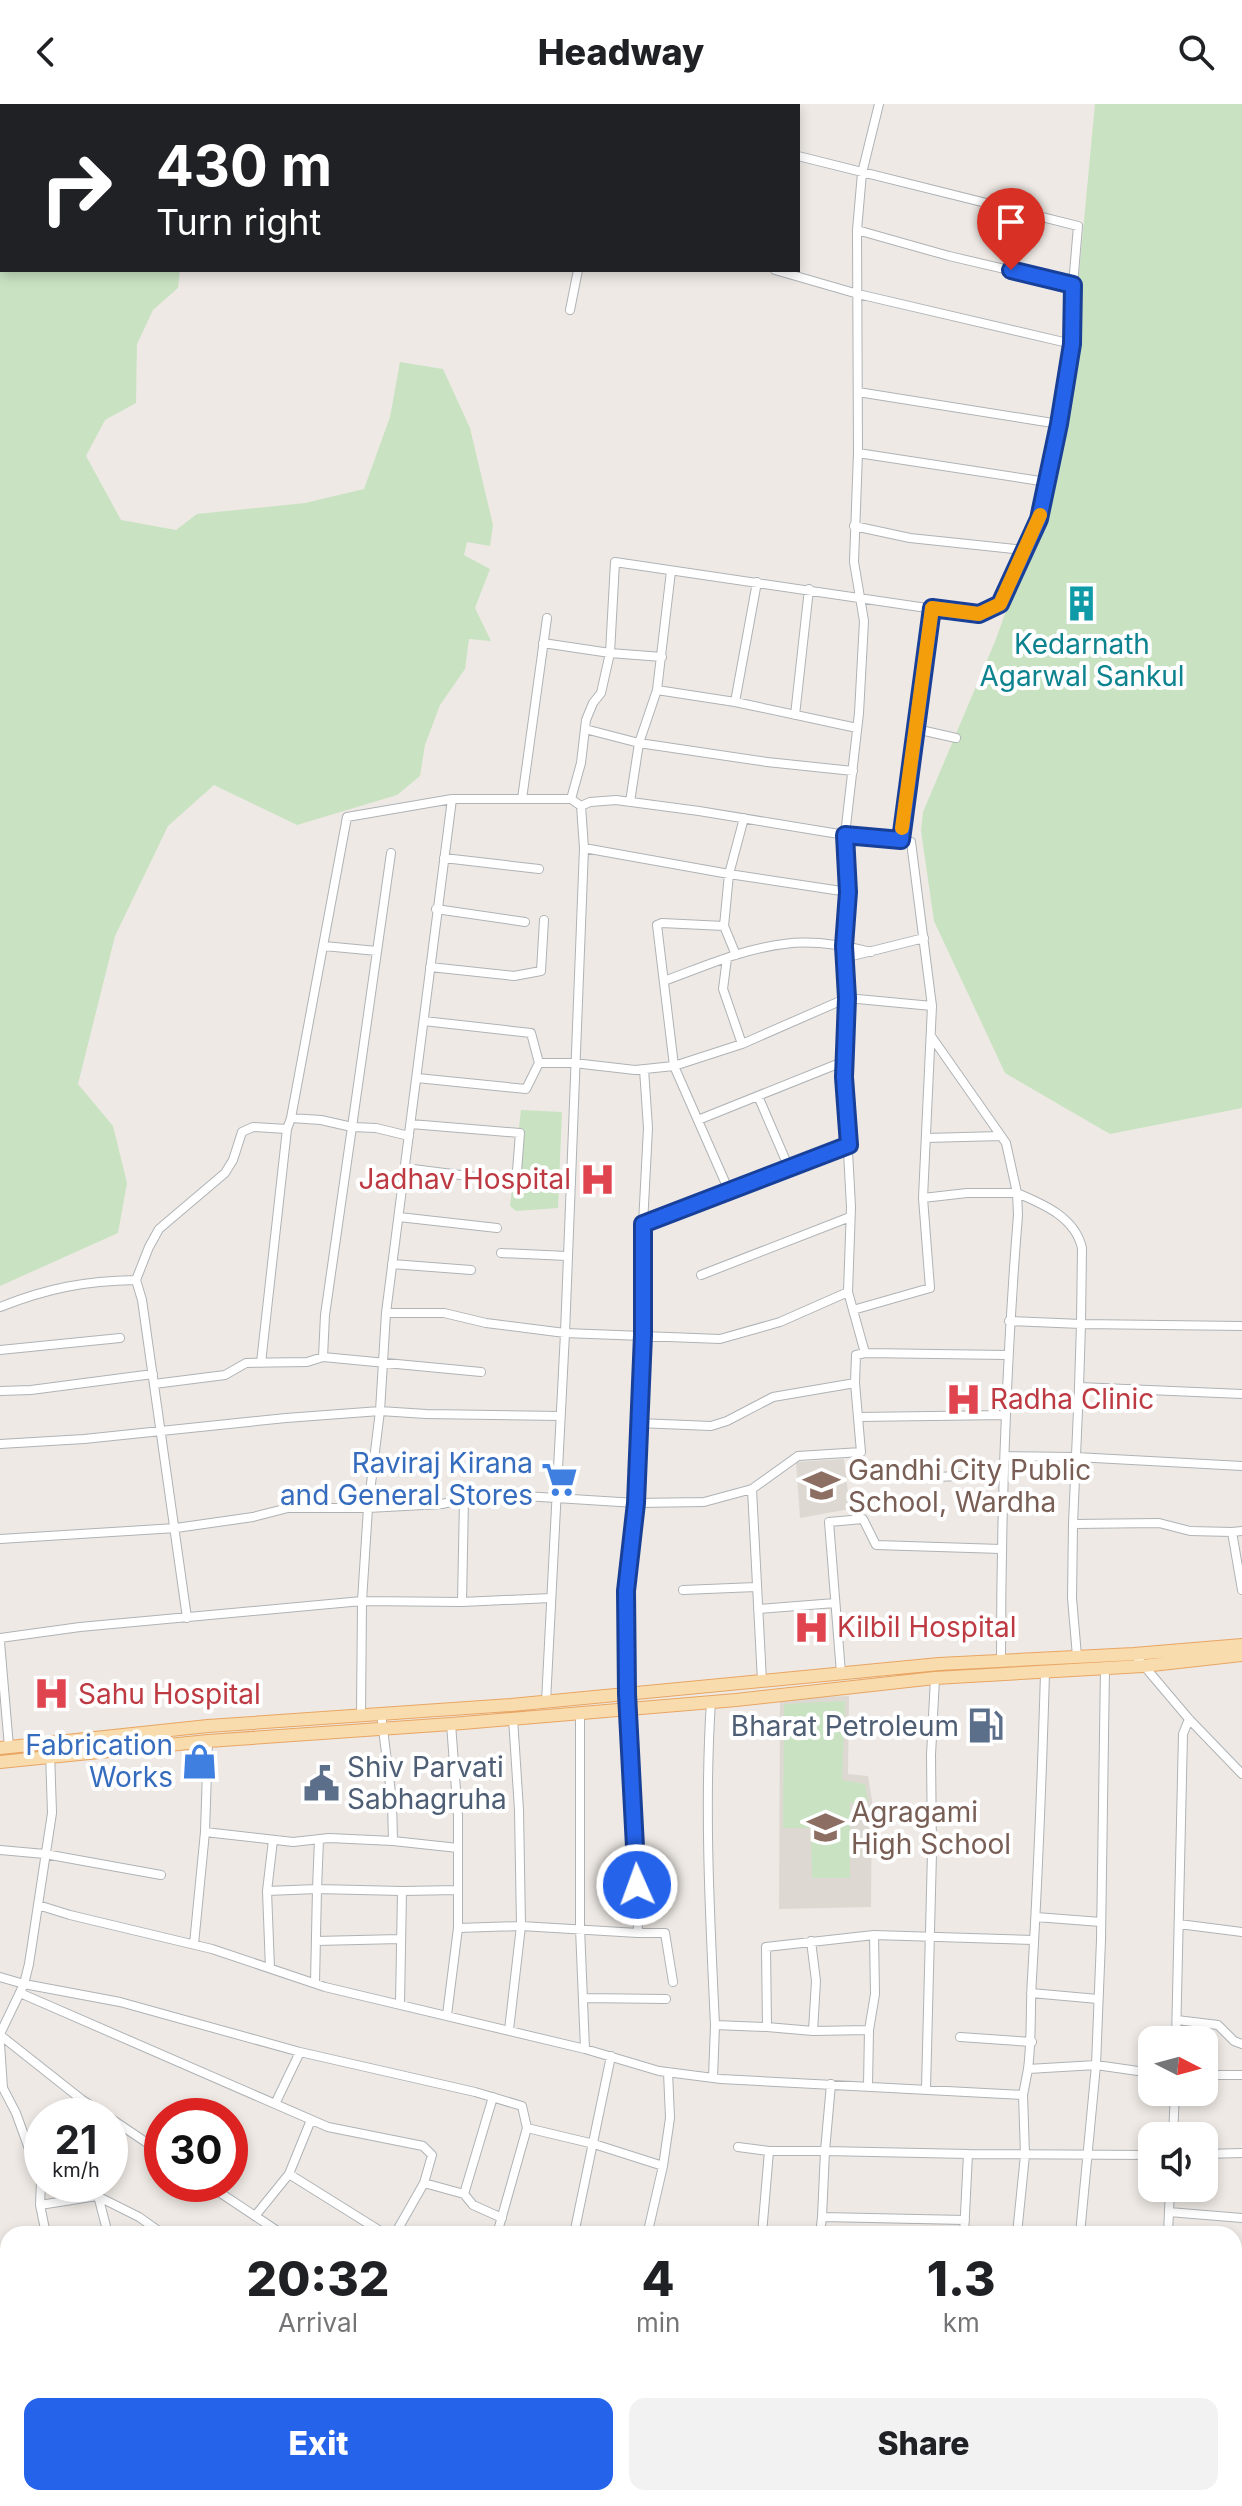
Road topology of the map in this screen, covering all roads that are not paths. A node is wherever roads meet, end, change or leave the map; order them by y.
1 (879, 104) edge
2 (800, 157) edge
3 (862, 173) junction
4 (857, 230) junction
5 (578, 272) edge
6 (782, 272) edge
7 (1073, 285) junction
8 (858, 294) junction
9 (570, 310) dead end
10 (1072, 344) junction
11 (858, 392) junction
12 (1059, 424) junction
13 (858, 453) junction
14 (1047, 482) junction
15 (854, 526) junction
16 (1024, 550) junction
17 (671, 571) junction
18 (757, 582) junction
19 (809, 589) junction
20 (862, 598) junction
21 (932, 608) junction
22 (547, 618) dead end
23 (543, 643) junction
24 (610, 653) junction
25 (662, 657) junction
26 (657, 690) junction
27 (735, 702) junction
28 (795, 715) junction
29 (857, 728) junction
30 (585, 729) junction
31 (916, 729) junction
32 (956, 738) dead end
33 (639, 743) junction
34 (853, 771) junction
35 (452, 799) junction
36 (522, 799) junction
37 (571, 799) junction
38 (630, 802) junction
39 (581, 806) junction
40 (744, 818) junction
41 (845, 835) junction
42 (901, 840) junction
43 (584, 848) junction
44 (391, 853) dead end
45 (444, 858) junction
46 (539, 869) dead end
47 (729, 874) junction
48 (848, 892) junction
49 (436, 909) junction
50 (544, 920) dead end
51 (525, 922) dead end
52 (724, 926) junction
53 (924, 938) junction
54 (324, 946) junction
55 (844, 946) junction
56 (377, 951) junction
57 (871, 952) junction
58 (731, 957) junction
59 (844, 958) junction
60 (430, 967) junction
61 (664, 981) junction
62 (847, 998) junction
63 (932, 1006) junction
64 (424, 1021) junction
65 (930, 1035) junction
66 (742, 1044) junction
67 (845, 1061) junction
68 (539, 1063) junction
69 (574, 1063) junction
70 (674, 1066) junction
71 (644, 1069) junction
72 (417, 1078) junction
73 (758, 1096) junction
74 (291, 1118) junction
75 (698, 1120) junction
76 (411, 1124) junction
77 (352, 1127) junction
78 (287, 1129) junction
79 (409, 1136) junction
80 (1001, 1136) junction
81 (926, 1138) junction
82 (849, 1145) junction
83 (405, 1168) junction
84 (789, 1168) junction
85 (729, 1191) junction
86 (1017, 1193) junction
87 (923, 1198) junction
88 (399, 1217) junction
89 (850, 1217) junction
90 (643, 1224) junction
91 (497, 1228) dead end
92 (501, 1253) dead end
93 (567, 1256) junction
94 (392, 1264) junction
95 (471, 1270) dead end
96 (701, 1275) dead end
97 (136, 1280) junction
98 (848, 1292) junction
99 (0, 1307) edge
100 (853, 1310) junction
101 (386, 1313) junction
102 (1009, 1321) junction
103 (1081, 1324) junction
104 (1242, 1326) edge
105 (565, 1333) junction
106 (643, 1335) junction
107 (120, 1338) dead end
108 (0, 1350) edge
109 (865, 1353) junction
110 (1007, 1355) junction
111 (323, 1357) junction
112 (261, 1363) junction
113 (383, 1364) junction
114 (481, 1372) dead end
115 (153, 1374) junction
116 (855, 1383) junction
117 (154, 1384) junction
118 (1079, 1387) junction
119 (0, 1391) edge
120 (1242, 1394) edge
121 (380, 1411) junction
122 (1006, 1415) junction
123 (560, 1416) junction
124 (858, 1417) junction
125 (638, 1423) junction
126 (161, 1431) junction
127 (0, 1444) edge
128 (1005, 1456) junction
129 (1076, 1457) junction
130 (1242, 1466) edge
131 (1004, 1474) junction
132 (936, 1477) dead end
133 (752, 1489) junction
134 (555, 1496) junction
135 (464, 1499) junction
136 (636, 1503) junction
137 (368, 1508) junction
138 (1073, 1524) junction
139 (176, 1528) junction
140 (1237, 1532) edge
141 (0, 1539) edge
142 (1001, 1549) junction
143 (756, 1587) junction
144 (683, 1590) dead end
145 (1242, 1590) edge
146 (551, 1598) junction
147 (362, 1601) junction
148 (462, 1602) junction
149 (835, 1603) junction
150 (758, 1609) junction
151 (187, 1618) junction
152 (0, 1640) edge
153 (1242, 1645) edge
154 (1134, 1654) junction
155 (1242, 1655) edge
156 (1077, 1656) junction
157 (1001, 1660) junction
158 (1143, 1666) junction
159 (1105, 1668) junction
160 (841, 1673) junction
161 (1045, 1673) junction
162 (935, 1678) junction
163 (762, 1681) junction
164 (627, 1694) junction
165 (711, 1701) junction
166 (546, 1702) junction
167 (629, 1709) junction
168 (580, 1712) junction
169 (381, 1713) junction
170 (361, 1715) junction
171 (513, 1718) junction
172 (1189, 1719) junction
173 (451, 1724) junction
174 (382, 1727) junction
175 (208, 1741) junction
176 (50, 1744) junction
177 (4, 1747) edge
178 (51, 1758) junction
179 (0, 1762) edge
180 (1242, 1774) edge
181 (205, 1832) junction
182 (320, 1839) junction
183 (273, 1840) junction
184 (393, 1841) junction
185 (458, 1848) junction
186 (0, 1850) edge
187 (45, 1854) junction
188 (161, 1875) dead end
189 (317, 1889) junction
190 (458, 1890) junction
191 (267, 1891) junction
192 (402, 1891) junction
193 (38, 1905) junction
194 (1036, 1917) junction
195 (1101, 1922) junction
196 (1179, 1924) junction
197 (521, 1926) junction
198 (458, 1928) junction
199 (580, 1928) junction
200 (1242, 1932) edge
201 (638, 1933) junction
202 (874, 1935) junction
203 (931, 1936) junction
204 (400, 1939) junction
205 (1034, 1940) junction
206 (316, 1941) junction
207 (811, 1941) junction
208 (194, 1944) junction
209 (270, 1968) junction
210 (0, 1977) edge
211 (673, 1982) dead end
212 (315, 1983) junction
213 (22, 1988) junction
214 (50, 1989) junction
215 (596, 1990) dead end
216 (1031, 1993) junction
217 (583, 1998) junction
218 (666, 1999) dead end
219 (1098, 1999) junction
220 (400, 2004) junction
221 (60, 2010) junction
222 (447, 2015) junction
223 (1177, 2020) junction
224 (715, 2025) junction
225 (1177, 2026) edge
226 (767, 2027) junction
227 (509, 2030) junction
228 (869, 2030) junction
229 (813, 2031) junction
230 (0, 2034) edge
231 (960, 2037) dead end
232 (1032, 2042) junction
233 (0, 2044) edge
234 (1242, 2044) edge
235 (585, 2049) junction
236 (300, 2052) junction
237 (611, 2056) junction
238 (1096, 2065) junction
239 (1028, 2069) junction
240 (1138, 2071) edge
241 (668, 2072) junction
242 (1218, 2075) edge
243 (1242, 2075) edge
244 (713, 2078) junction
245 (831, 2084) junction
246 (868, 2086) junction
247 (926, 2089) junction
248 (1023, 2095) junction
249 (493, 2097) junction
250 (80, 2098) edge
251 (275, 2104) junction
252 (311, 2120) junction
253 (527, 2128) junction
254 (594, 2144) junction
255 (738, 2147) dead end
256 (769, 2151) junction
257 (825, 2151) junction
258 (1242, 2153) edge
259 (968, 2154) junction
260 (1218, 2154) edge
261 (1025, 2155) junction
262 (1138, 2155) edge
263 (1086, 2156) junction
264 (663, 2166) junction
265 (289, 2174) junction
266 (424, 2183) junction
267 (464, 2194) junction
268 (59, 2202) edge
269 (99, 2202) edge
270 (109, 2202) edge
271 (234, 2202) edge
272 (1169, 2202) edge
273 (40, 2205) junction
274 (1169, 2212) junction
275 (255, 2216) junction
276 (822, 2217) junction
277 (502, 2218) junction
278 (1242, 2218) edge
279 (965, 2220) junction
280 (44, 2226) edge
281 (106, 2226) edge
282 (152, 2226) edge
283 (270, 2226) edge
284 (372, 2226) edge
285 (400, 2226) edge
286 (500, 2226) edge
287 (576, 2226) edge
288 (651, 2226) edge
289 (763, 2226) edge
290 (821, 2226) edge
291 (965, 2226) edge
292 (1018, 2226) edge
293 (1081, 2226) edge
294 (1168, 2226) edge

1 - 3 street
2 - 3 street
3 - 4 street
3 - 7 street
4 - 7 street
4 - 8 street
5 - 9 street
6 - 8 street
7 - 10 street
8 - 10 street
8 - 11 street
10 - 12 street
11 - 12 street
11 - 13 street
12 - 14 street
13 - 14 street
13 - 15 street
14 - 16 street
15 - 16 street
15 - 20 street
16 - 21 street
17 - 18 street
17 - 24 street
17 - 25 street
18 - 19 street
18 - 27 street
19 - 20 street
19 - 28 street
20 - 21 street
20 - 29 street
21 - 31 street
22 - 23 street
23 - 24 street
23 - 36 street
24 - 25 street
24 - 30 street
25 - 26 street
26 - 27 street
26 - 33 street
27 - 28 street
28 - 29 street
29 - 34 street
30 - 33 street
30 - 37 street
31 - 32 street
31 - 42 street
33 - 34 street
33 - 38 street
34 - 41 street
35 - 36 street
35 - 45 street
35 - 54 street
36 - 37 street
37 - 39 street
38 - 39 street
38 - 40 street
39 - 43 street
40 - 41 street
40 - 47 street
41 - 42 street
41 - 48 street
42 - 53 street
43 - 47 street
43 - 69 street
44 - 56 street
45 - 46 street
45 - 49 street
47 - 48 street
47 - 52 street
48 - 55 street
49 - 51 street
49 - 60 street
50 - 60 street
52 - 58 street
52 - 61 street
53 - 57 street
53 - 63 street
54 - 56 street
54 - 74 street
55 - 57 street
55 - 58 street
55 - 59 street
56 - 77 street
57 - 59 street
58 - 61 street
58 - 66 street
59 - 62 street
60 - 64 street
61 - 70 street
62 - 63 street
62 - 66 street
62 - 67 street
63 - 65 street
64 - 68 street
64 - 72 street
65 - 80 street
65 - 81 street
66 - 70 street
67 - 73 street
67 - 82 street
68 - 69 street
68 - 72 street
69 - 71 street
69 - 93 street
70 - 71 street
70 - 75 street
71 - 90 street
72 - 76 street
73 - 75 street
73 - 84 street
74 - 77 street
74 - 78 street
75 - 85 street
76 - 79 street
76 - 83 street
77 - 79 street
77 - 111 street
78 - 97 street
78 - 112 street
79 - 83 street
80 - 81 street
80 - 86 street
81 - 87 street
82 - 84 street
82 - 89 street
83 - 88 street
84 - 85 street
85 - 90 street
86 - 87 street
86 - 102 street
86 - 103 street
87 - 100 street
88 - 91 street
88 - 94 street
89 - 96 street
89 - 98 street
90 - 106 street
92 - 93 street
93 - 105 street
94 - 95 street
94 - 101 street
97 - 99 street
97 - 115 street
98 - 100 street
98 - 106 street
100 - 109 street
101 - 105 street
101 - 113 street
102 - 103 street
102 - 110 street
103 - 104 street
103 - 118 street
105 - 106 street
105 - 123 street
106 - 125 street
107 - 108 street
109 - 110 street
109 - 116 street
110 - 122 street
111 - 112 street
111 - 113 street
112 - 117 street
113 - 114 street
113 - 121 street
115 - 117 street
115 - 119 street
116 - 124 street
116 - 125 street
117 - 126 street
118 - 120 street
118 - 129 street
121 - 123 street
121 - 126 street
121 - 137 street
122 - 124 street
122 - 128 street
123 - 134 street
124 - 133 street
125 - 136 street
126 - 127 street
126 - 139 street
128 - 129 street
128 - 131 street
129 - 130 street
129 - 138 street
131 - 132 street
131 - 142 street
133 - 136 street
133 - 143 street
134 - 135 street
134 - 136 street
134 - 146 street
135 - 137 street
135 - 148 street
136 - 164 street
137 - 139 street
137 - 147 street
138 - 140 street
138 - 156 street
139 - 141 street
139 - 151 street
140 - 145 street
142 - 149 street
142 - 157 street
143 - 144 street
143 - 150 street
146 - 148 street
146 - 166 street
147 - 148 street
147 - 151 street
147 - 170 street
149 - 150 street
149 - 160 street
150 - 163 street
151 - 152 street
152 - 177 street
153 - 154 main road
154 - 156 main road
154 - 158 street
155 - 158 main road
156 - 157 main road
157 - 160 main road
158 - 159 main road
158 - 172 street
159 - 161 main road
159 - 195 street
160 - 163 main road
161 - 162 main road
161 - 194 street
162 - 165 main road
162 - 203 street
163 - 164 main road
164 - 166 main road
164 - 167 street
165 - 167 main road
165 - 224 street
166 - 169 main road
167 - 168 main road
167 - 201 street
168 - 171 main road
168 - 199 street
169 - 170 main road
169 - 174 street
170 - 176 main road
171 - 173 main road
171 - 197 street
172 - 180 street
172 - 196 street
173 - 174 main road
173 - 185 street
174 - 175 main road
174 - 184 street
175 - 178 main road
175 - 181 street
176 - 177 main road
176 - 178 street
178 - 179 main road
178 - 187 street
181 - 183 street
181 - 208 street
182 - 183 street
182 - 184 street
182 - 189 street
183 - 191 street
184 - 185 street
185 - 190 street
186 - 187 street
187 - 188 street
187 - 193 street
189 - 191 street
189 - 192 street
189 - 206 street
190 - 192 street
190 - 198 street
191 - 209 street
192 - 204 street
193 - 208 street
193 - 213 street
194 - 195 street
194 - 205 street
195 - 219 street
196 - 200 street
196 - 223 street
197 - 198 street
197 - 199 street
197 - 227 street
198 - 222 street
199 - 201 street
199 - 217 street
201 - 211 street
202 - 203 street
202 - 207 street
202 - 228 street
203 - 205 street
203 - 247 street
204 - 206 street
204 - 220 street
205 - 216 street
206 - 212 street
207 - 226 street
207 - 229 street
208 - 209 street
209 - 212 street
210 - 213 street
212 - 220 street
213 - 214 street
213 - 221 street
213 - 230 street
214 - 221 street
214 - 236 street
215 - 217 street
216 - 219 street
216 - 232 street
217 - 218 street
217 - 235 street
219 - 238 street
220 - 222 street
221 - 251 street
222 - 227 street
223 - 225 street
223 - 234 street
224 - 226 street
224 - 244 street
226 - 229 street
227 - 235 street
228 - 229 street
228 - 246 street
230 - 250 street
231 - 232 street
232 - 239 street
233 - 273 street
235 - 237 street
236 - 249 street
236 - 251 street
237 - 241 street
237 - 254 street
238 - 239 street
238 - 240 street
238 - 263 street
239 - 248 street
241 - 244 street
241 - 264 street
242 - 243 street
244 - 245 street
245 - 246 street
245 - 257 street
246 - 247 street
247 - 248 street
248 - 261 street
249 - 253 street
249 - 267 street
251 - 252 street
252 - 265 street
252 - 266 street
253 - 254 street
253 - 277 street
254 - 264 street
254 - 287 street
255 - 256 street
256 - 257 street
256 - 289 street
257 - 259 street
257 - 276 street
258 - 260 street
259 - 261 street
259 - 279 street
261 - 263 street
261 - 292 street
262 - 263 street
263 - 293 street
264 - 288 street
265 - 275 street
265 - 284 street
266 - 267 street
266 - 285 street
267 - 277 street
268 - 273 street
269 - 281 street
270 - 282 street
271 - 275 street
272 - 274 street
273 - 280 street
274 - 278 street
274 - 294 street
275 - 283 street
276 - 279 street
276 - 290 street
277 - 286 street
279 - 291 street

